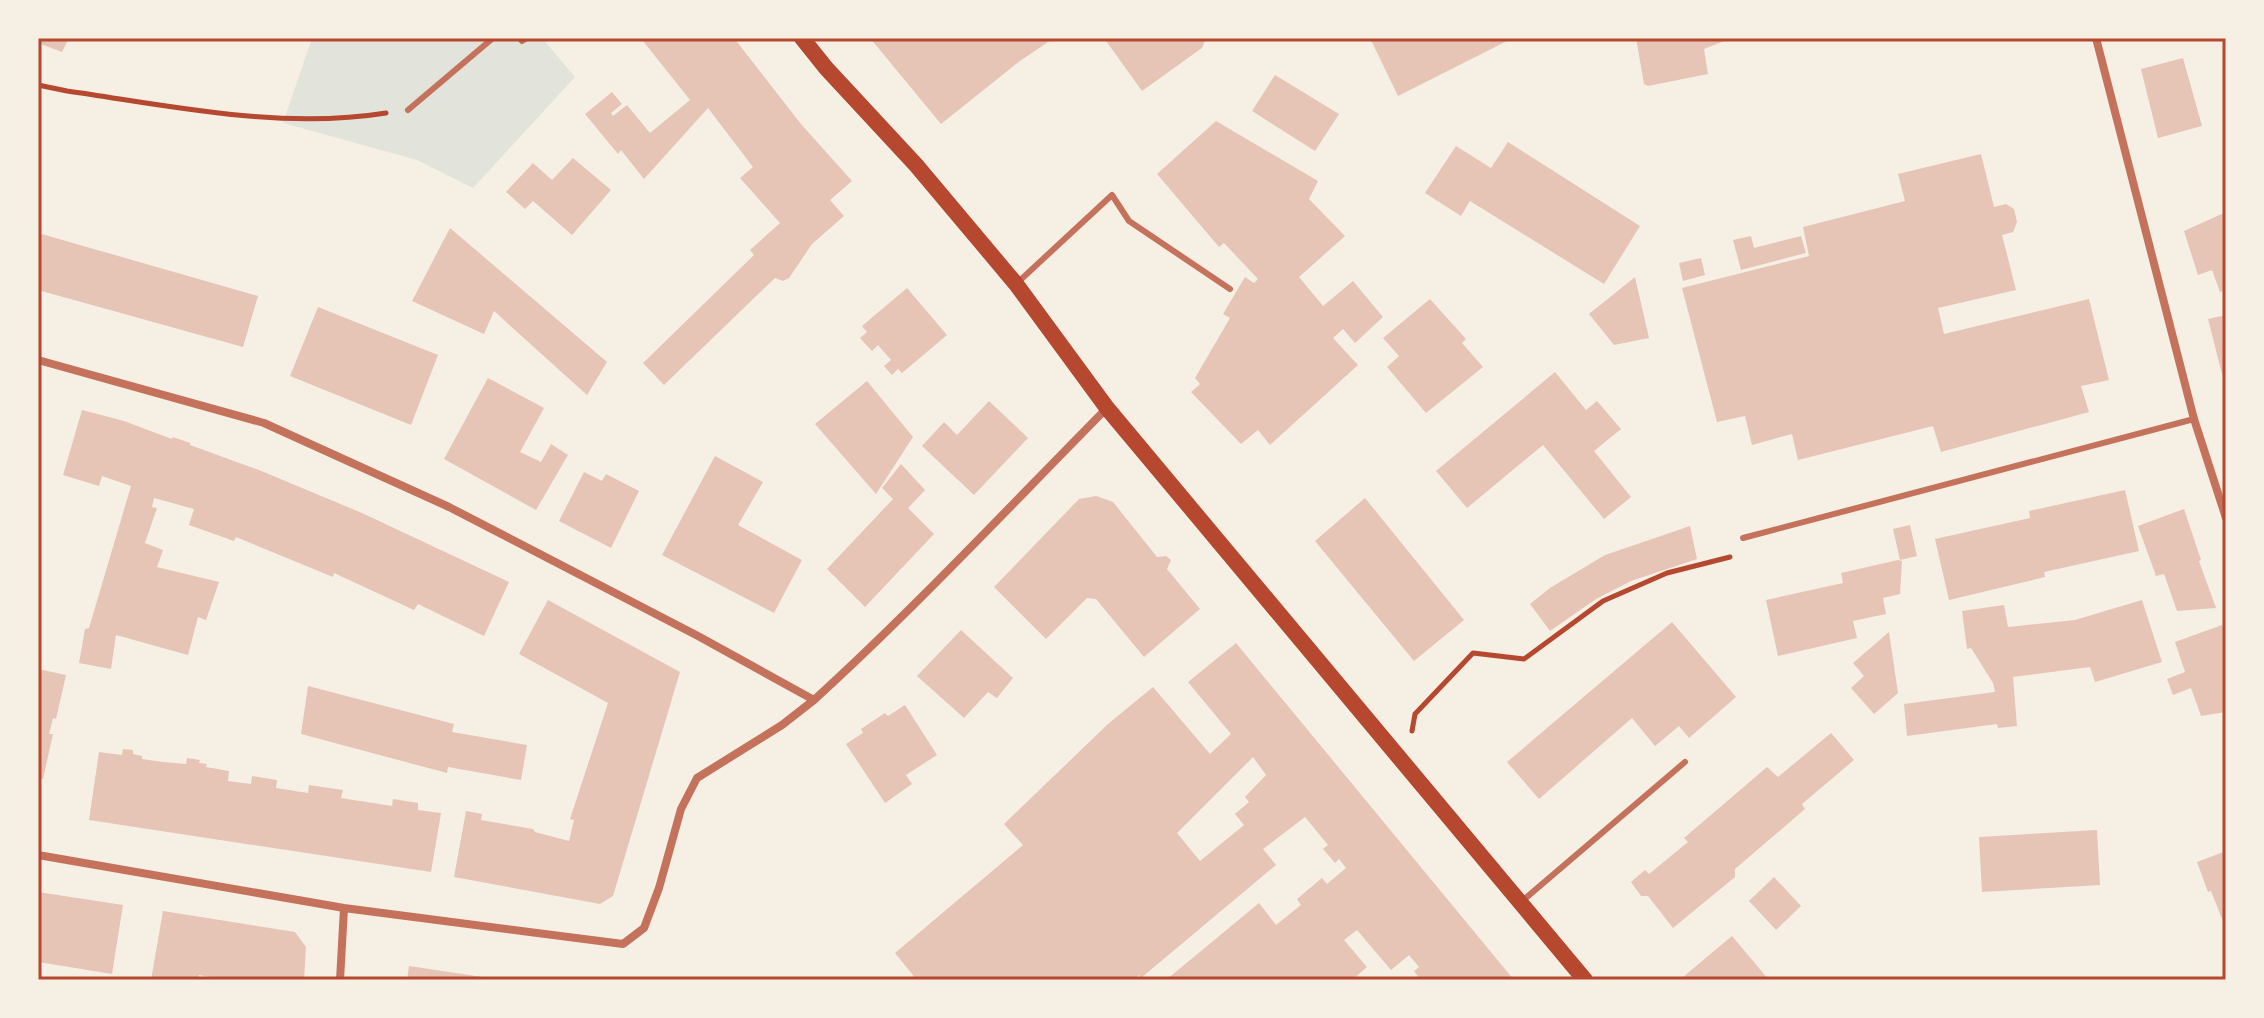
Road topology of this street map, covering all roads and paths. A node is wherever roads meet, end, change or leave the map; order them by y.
1 (493, 38) edge
2 (520, 38) edge
3 (527, 38) edge
4 (802, 38) edge
5 (2096, 38) edge
6 (38, 85) edge
7 (408, 110) joint
8 (1016, 284) junction
9 (1230, 289) dead end
10 (38, 360) edge
11 (1107, 408) junction
12 (2194, 419) junction
13 (2226, 518) edge
14 (1743, 538) joint
15 (814, 700) junction
16 (1685, 762) dead end
17 (1406, 765) junction
18 (38, 855) edge
19 (1521, 902) junction
20 (344, 908) junction
21 (340, 980) edge
22 (1585, 980) edge

1 - 7 lane
2 - 3 lane
4 - 8 main road
5 - 12 street
6 - 7 path
8 - 9 lane
8 - 11 main road
10 - 15 street
11 - 15 street
11 - 17 main road
12 - 13 street
12 - 14 lane
14 - 17 path
15 - 20 street
16 - 19 lane
17 - 19 main road
18 - 20 street
19 - 22 main road
20 - 21 street

